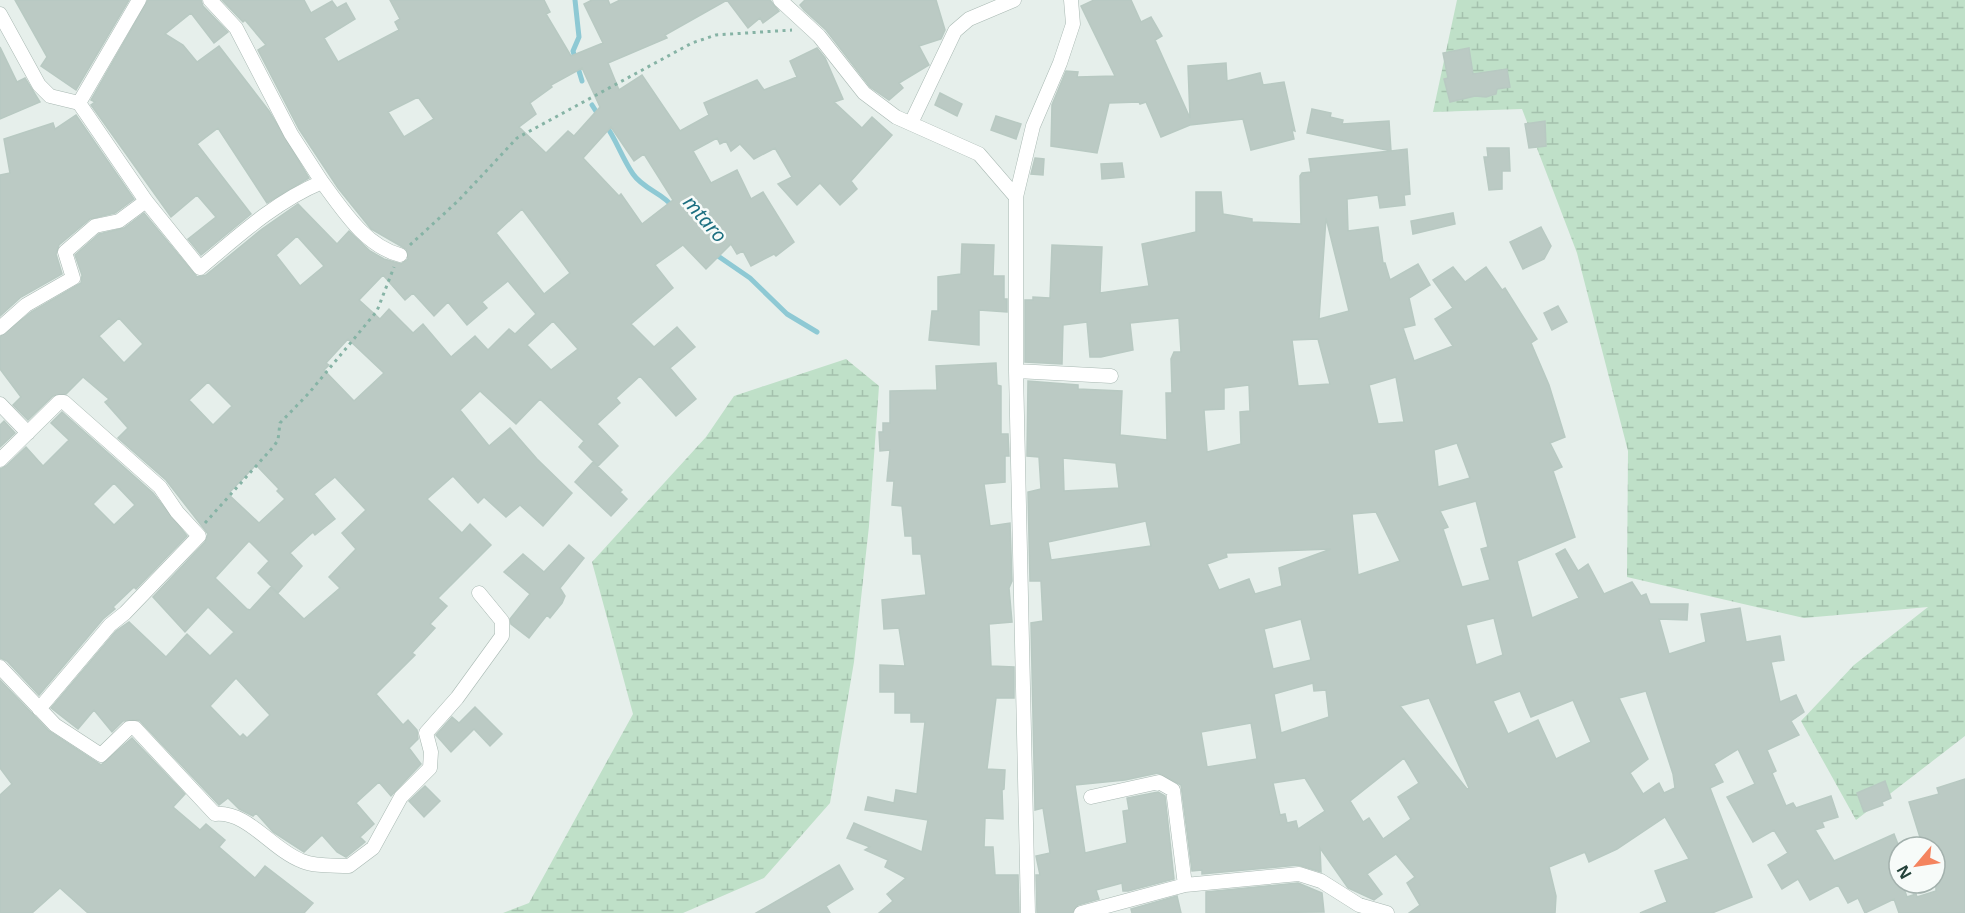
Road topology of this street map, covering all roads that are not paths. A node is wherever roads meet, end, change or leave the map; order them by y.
1 (139, 0) edge
2 (210, 0) edge
3 (780, 0) edge
4 (1014, 0) edge
5 (1071, 0) edge
6 (0, 14) edge
7 (79, 103) junction
8 (911, 123) junction
9 (322, 182) junction
10 (1016, 197) junction
11 (146, 201) junction
12 (400, 255) road end
13 (0, 328) edge
14 (1016, 371) junction
15 (1111, 376) dead end
16 (0, 404) edge
17 (28, 433) junction
18 (0, 460) edge
19 (479, 593) dead end
20 (0, 668) edge
21 (39, 709) junction
22 (1091, 797) dead end
23 (1185, 885) junction
24 (1028, 913) edge
25 (1081, 913) edge
26 (1387, 913) edge

1 - 7 street
2 - 9 street
3 - 8 street
4 - 8 street
5 - 10 street
6 - 7 street
7 - 11 street
8 - 10 street
9 - 11 street
9 - 12 street
10 - 14 street
11 - 13 street
14 - 15 street
14 - 24 street
16 - 17 street
17 - 18 street
17 - 21 street
19 - 21 street
20 - 21 street
22 - 23 street
23 - 25 street
23 - 26 street

